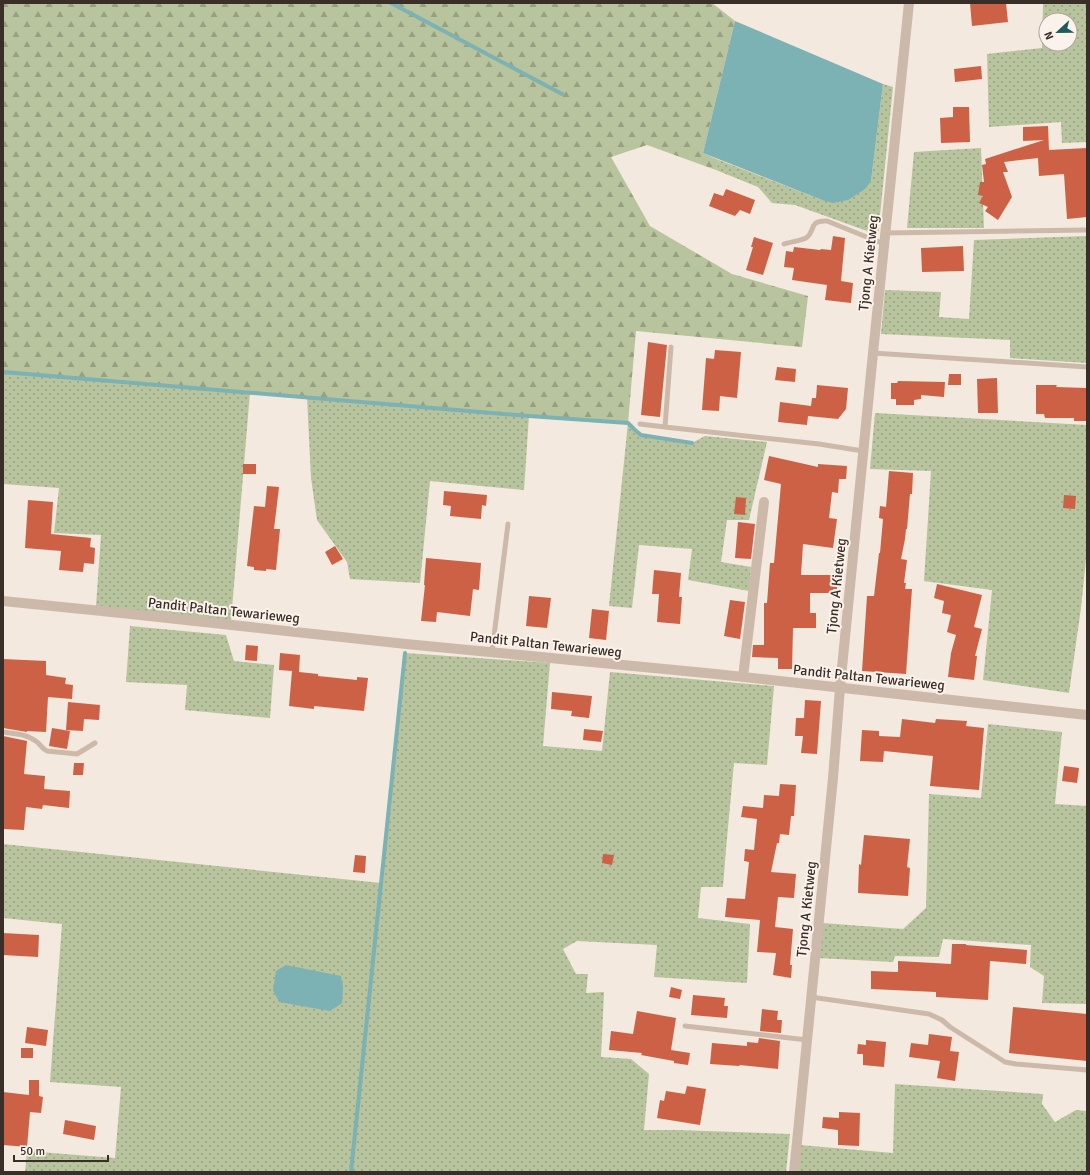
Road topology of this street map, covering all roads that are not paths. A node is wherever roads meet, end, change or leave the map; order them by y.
1 (909, 3) edge
2 (1087, 230) edge
3 (885, 233) junction
4 (784, 244) dead end
5 (884, 244) junction
6 (672, 347) dead end
7 (873, 353) junction
8 (1087, 367) edge
9 (640, 424) dead end
10 (665, 427) junction
11 (863, 451) junction
12 (764, 502) dead end
13 (508, 524) dead end
14 (3, 602) edge
15 (492, 652) junction
16 (743, 677) junction
17 (840, 688) junction
18 (1087, 715) edge
19 (3, 732) edge
20 (95, 743) dead end
21 (811, 998) junction
22 (685, 1026) dead end
23 (807, 1040) junction
24 (1087, 1070) edge
25 (794, 1172) edge

1 - 3 street, Tjong A Kietweg
2 - 3 lane
3 - 5 street, Tjong A Kietweg
4 - 5 lane
5 - 7 street, Tjong A Kietweg
6 - 10 lane
7 - 8 lane
7 - 11 street, Tjong A Kietweg
9 - 10 lane
10 - 11 lane
11 - 17 street, Tjong A Kietweg
12 - 16 street
13 - 15 lane
14 - 15 street, Pandit Paltan Tewarieweg
15 - 16 street, Pandit Paltan Tewarieweg
16 - 17 street, Pandit Paltan Tewarieweg
17 - 18 street, Pandit Paltan Tewarieweg
17 - 21 street, Tjong A Kietweg
19 - 20 lane
21 - 23 street, Tjong A Kietweg
21 - 24 lane
22 - 23 lane
23 - 25 street, Tjong A Kietweg

